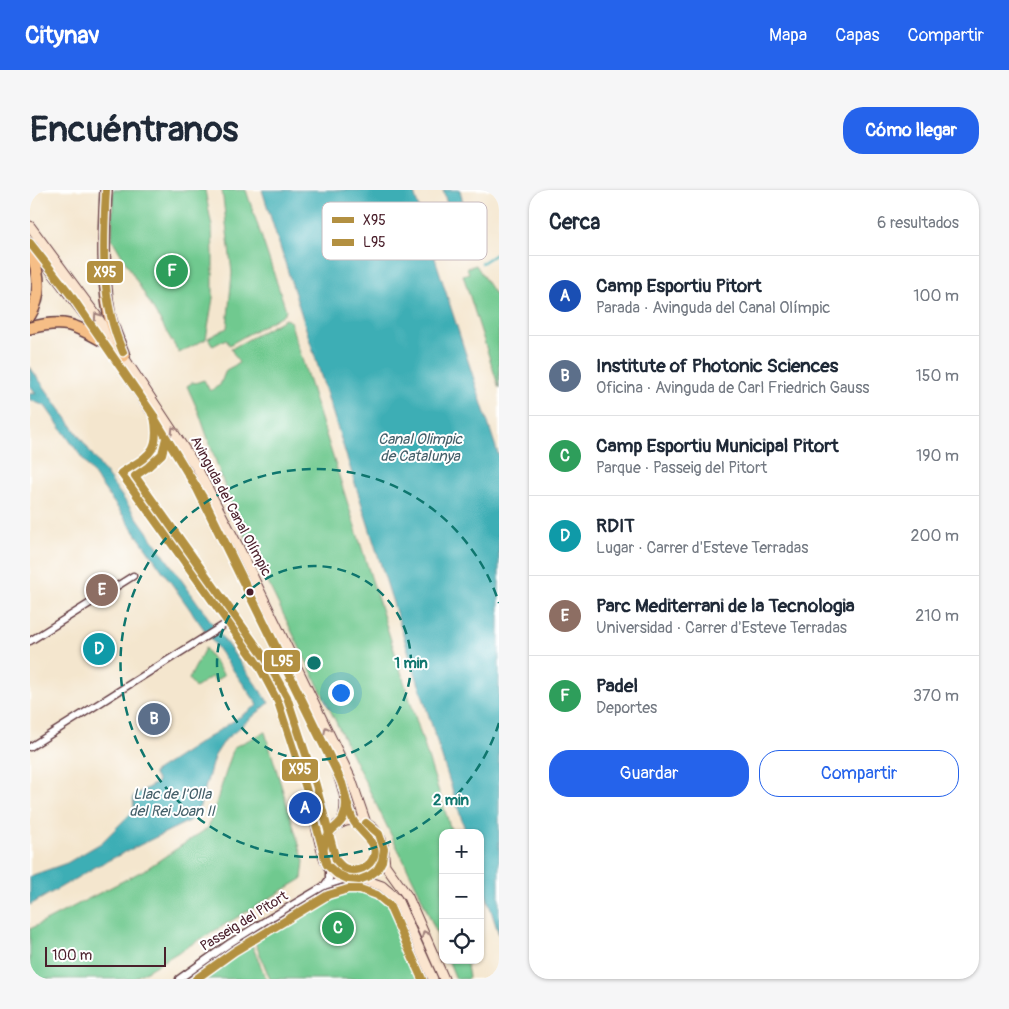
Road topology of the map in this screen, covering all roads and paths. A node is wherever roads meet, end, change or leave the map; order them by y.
1 (106, 190) edge
2 (30, 226) edge
3 (30, 243) edge
4 (30, 249) edge
5 (30, 315) edge
6 (30, 327) edge
7 (102, 341) junction
8 (124, 356) junction
9 (133, 576) dead end
10 (224, 625) dead end
11 (30, 641) edge
12 (30, 747) edge
13 (366, 823) junction
14 (337, 826) junction
15 (324, 855) junction
16 (384, 856) junction
17 (329, 868) junction
18 (362, 879) junction
19 (346, 880) junction
20 (324, 886) junction
21 (179, 979) edge
22 (433, 979) edge
23 (444, 979) edge

1 - 8 highway
8 -> 2 street, Avinguda del Canal Olímpic
3 - 7 street, Avinguda del Canal Olímpic
4 - 5 highway
6 - 7 highway
7 - 14 street, Avinguda del Canal Olímpic
13 -> 8 street, Avinguda del Canal Olímpic
9 - 11 street
10 - 12 street
13 - 14 street
13 - 16 street
14 - 15 street
14 - 15 street
15 - 17 street
16 - 18 street
23 -> 16 street
17 - 19 street
17 - 20 street
18 - 19 street
18 - 22 street
19 - 20 street, Passeig del Pitort
20 - 21 street, Passeig del Pitort

